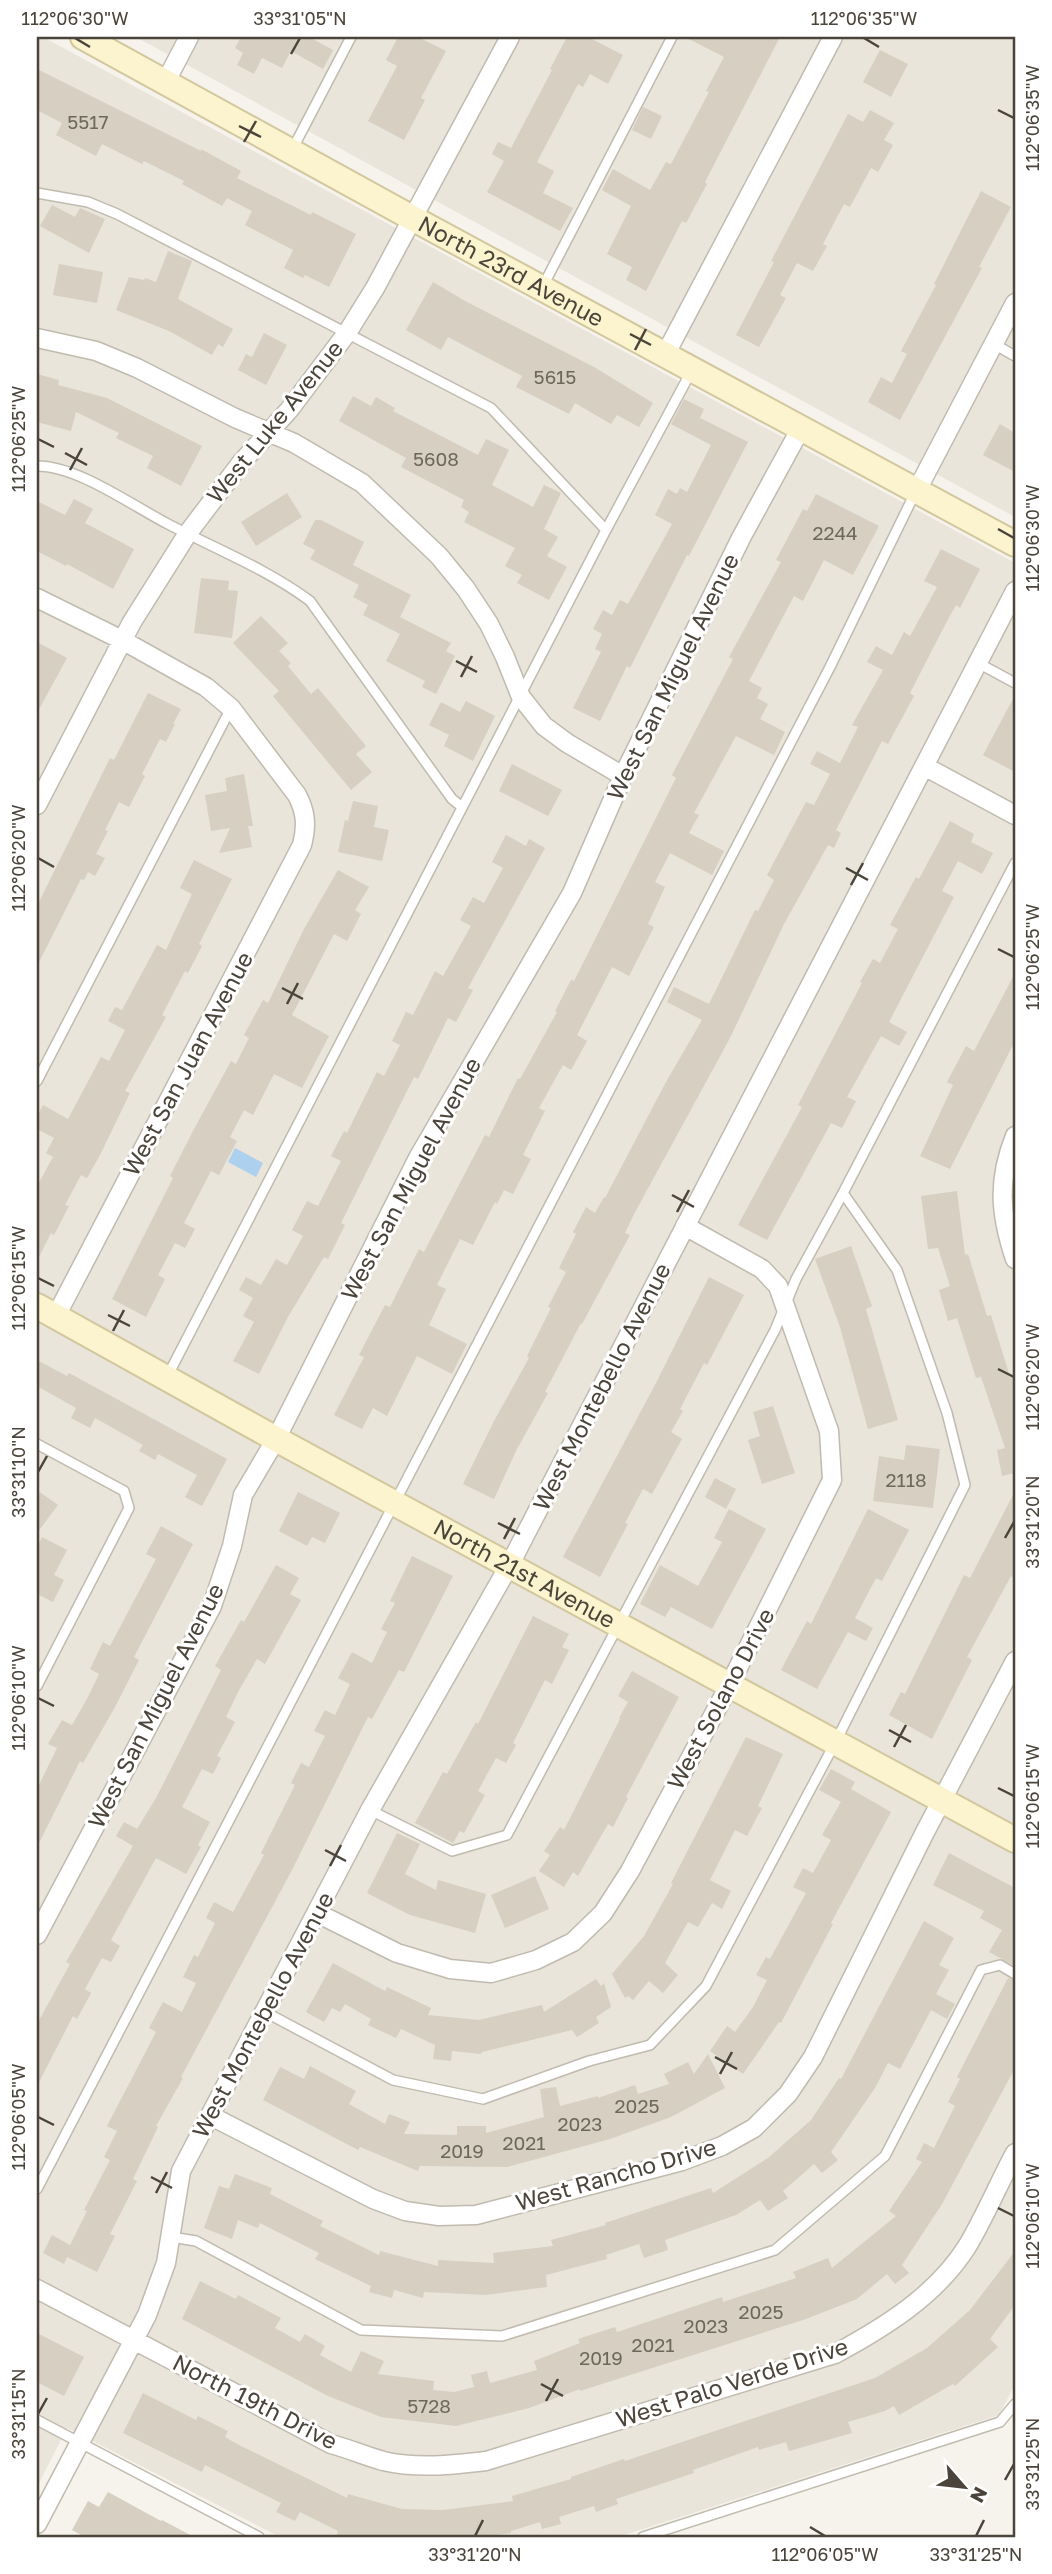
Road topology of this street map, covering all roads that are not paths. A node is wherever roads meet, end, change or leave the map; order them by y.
1 (82, 37) edge
2 (189, 37) edge
3 (351, 37) edge
4 (510, 37) edge
5 (672, 37) edge
6 (833, 37) edge
7 (165, 83) junction
8 (292, 150) junction
9 (37, 193) edge
10 (414, 219) junction
11 (542, 288) junction
12 (1015, 303) edge
13 (347, 333) junction
14 (37, 338) edge
15 (994, 344) junction
16 (665, 355) junction
17 (1015, 356) edge
18 (692, 369) junction
19 (801, 428) junction
20 (269, 432) junction
21 (37, 466) edge
22 (917, 490) junction
23 (606, 530) junction
24 (188, 533) junction
25 (1015, 544) edge
26 (1015, 591) edge
27 (37, 598) edge
28 (122, 640) junction
29 (978, 663) junction
30 (1015, 683) edge
31 (521, 696) junction
32 (231, 708) junction
33 (924, 766) junction
34 (623, 776) junction
35 (37, 805) edge
36 (462, 807) junction
37 (1015, 815) edge
38 (1015, 863) edge
39 (37, 1081) edge
40 (1015, 1136) edge
41 (1008, 1188) edge
42 (843, 1193) junction
43 (684, 1226) junction
44 (1015, 1259) edge
45 (785, 1305) junction
46 (46, 1311) edge
47 (167, 1377) junction
48 (276, 1438) junction
49 (37, 1444) edge
50 (397, 1503) junction
51 (510, 1564) junction
52 (617, 1624) junction
53 (1015, 1661) edge
54 (730, 1684) junction
55 (37, 1686) edge
56 (836, 1741) junction
57 (942, 1799) junction
58 (370, 1810) junction
59 (1015, 1840) edge
60 (317, 1913) junction
61 (39, 1927) edge
62 (1015, 1974) edge
63 (265, 2012) junction
64 (211, 2116) junction
65 (1015, 2153) edge
66 (37, 2189) edge
67 (171, 2237) junction
68 (37, 2289) edge
69 (133, 2341) junction
70 (1015, 2404) edge
71 (37, 2420) edge
72 (79, 2443) junction
73 (486, 2461) joint
74 (37, 2524) edge
75 (259, 2537) edge
76 (643, 2537) edge

1 - 7 street, North 23rd Avenue
2 - 7 street
3 - 8 lane
4 - 10 street, West Luke Avenue
5 - 11 lane
6 - 16 street
7 - 8 street, North 23rd Avenue
8 - 10 street, North 23rd Avenue
9 - 13 lane
10 - 11 street, North 23rd Avenue
10 - 13 street, West Luke Avenue
11 - 16 street, North 23rd Avenue
12 - 15 street
13 - 20 street, West Luke Avenue
13 - 23 lane
14 - 20 street
15 - 17 lane
15 - 22 street
16 - 18 street, North 23rd Avenue
18 - 19 street, North 23rd Avenue
18 - 23 lane
19 - 22 street, North 23rd Avenue
19 - 34 street, West San Miguel Avenue
20 - 24 street, West Luke Avenue
20 - 31 street
21 - 24 lane
22 - 25 street, North 23rd Avenue
22 - 50 lane
23 - 31 lane
24 - 28 street, West Luke Avenue
24 - 36 lane
26 - 29 street, West Montebello Avenue
27 - 28 street
28 - 32 street
28 - 35 street, West Luke Avenue
29 - 30 lane
29 - 33 street, West Montebello Avenue
31 - 34 street
31 - 36 lane
32 - 39 lane
32 - 46 street, West San Juan Avenue
33 - 37 street
33 - 43 street, West Montebello Avenue
34 - 48 street, West San Miguel Avenue
36 - 47 lane
38 - 42 lane
40 - 41 street
41 - 44 street
42 - 45 lane
42 - 56 lane
43 - 45 street, West Solano Drive
43 - 51 street, West Montebello Avenue
45 - 52 lane
45 - 54 street, West Solano Drive
46 - 47 street, North 21st Avenue
47 - 48 street, North 21st Avenue
48 - 50 street, North 21st Avenue
48 - 61 street, West San Miguel Avenue
49 - 55 lane
50 - 51 street, North 21st Avenue
50 - 66 lane
51 - 52 street, North 21st Avenue
51 - 58 street, West Montebello Avenue
52 - 54 street, North 21st Avenue
52 - 58 lane
53 - 57 street, West Rancho Drive
54 - 56 street, North 21st Avenue
54 - 60 street, West Solano Drive
56 - 57 street, North 21st Avenue
56 - 63 lane
57 - 59 street, North 21st Avenue
57 - 64 street, West Rancho Drive
58 - 60 street, West Montebello Avenue
60 - 63 street, West Montebello Avenue
62 - 67 lane
63 - 64 street, West Montebello Avenue
64 - 67 street, West Montebello Avenue
65 - 73 street, West Palo Verde Drive
67 - 69 street, West Montebello Avenue
68 - 69 street, North 19th Drive
69 - 72 street, West Montebello Avenue
69 - 73 street, North 19th Drive
70 - 76 lane
71 - 72 lane
72 - 74 street, West Montebello Avenue
72 - 75 lane

